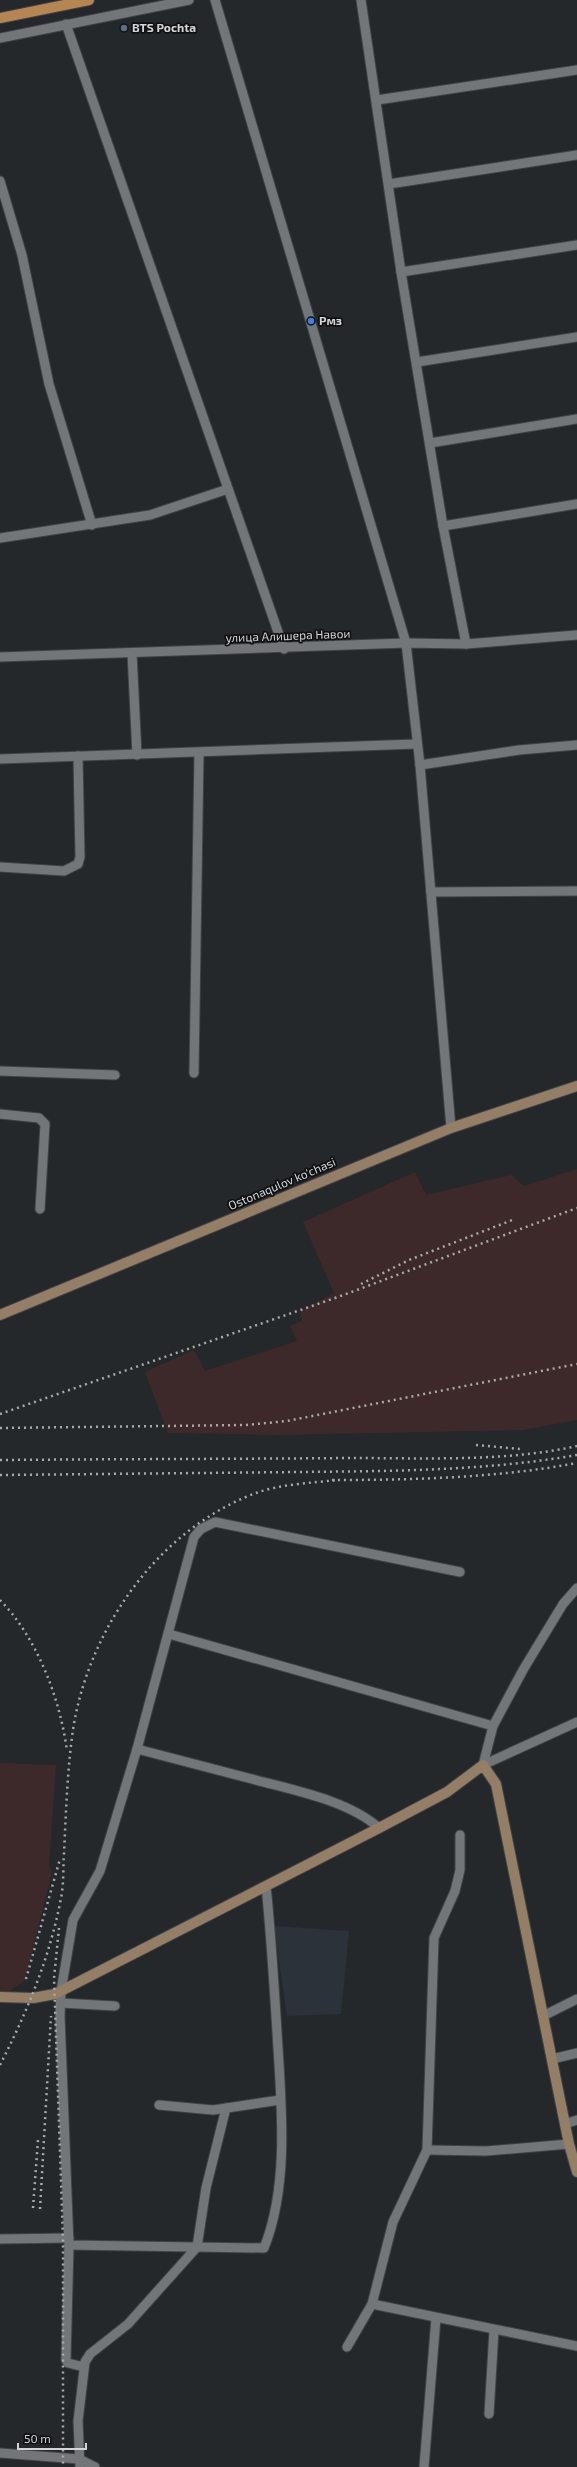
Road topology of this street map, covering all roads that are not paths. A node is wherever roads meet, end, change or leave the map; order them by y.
1 (89, 0) edge
2 (189, 0) edge
3 (215, 0) edge
4 (361, 0) edge
5 (59, 3) edge
6 (0, 18) edge
7 (66, 24) junction
8 (0, 38) edge
9 (577, 70) edge
10 (377, 100) junction
11 (577, 155) edge
12 (0, 181) edge
13 (389, 184) junction
14 (577, 245) edge
15 (401, 272) junction
16 (577, 336) edge
17 (417, 362) junction
18 (577, 419) edge
19 (430, 443) junction
20 (228, 489) junction
21 (577, 504) edge
22 (92, 525) junction
23 (443, 526) junction
24 (0, 538) edge
25 (577, 635) edge
26 (406, 643) junction
27 (466, 644) junction
28 (284, 649) junction
29 (132, 653) junction
30 (0, 657) edge
31 (416, 744) junction
32 (577, 745) edge
33 (200, 753) junction
34 (137, 755) junction
35 (78, 756) junction
36 (0, 759) edge
37 (420, 764) junction
38 (0, 867) edge
39 (577, 891) edge
40 (431, 892) junction
41 (0, 1071) edge
42 (194, 1073) dead end
43 (115, 1075) dead end
44 (577, 1086) edge
45 (0, 1114) edge
46 (451, 1128) junction
47 (40, 1209) dead end
48 (0, 1315) edge
49 (460, 1572) dead end
50 (577, 1588) edge
51 (169, 1634) junction
52 (577, 1722) edge
53 (493, 1726) junction
54 (137, 1749) junction
55 (483, 1765) junction
56 (379, 1828) junction
57 (460, 1835) dead end
58 (266, 1886) junction
59 (61, 1991) junction
60 (0, 1997) edge
61 (577, 1999) edge
62 (60, 2003) junction
63 (115, 2006) dead end
64 (543, 2016) junction
65 (577, 2053) edge
66 (552, 2059) junction
67 (280, 2100) junction
68 (159, 2105) dead end
69 (226, 2108) junction
70 (577, 2120) edge
71 (565, 2124) junction
72 (569, 2144) junction
73 (427, 2150) junction
74 (577, 2172) edge
75 (0, 2240) edge
76 (69, 2242) junction
77 (197, 2247) junction
78 (372, 2304) junction
79 (436, 2318) junction
80 (494, 2330) junction
81 (346, 2346) dead end
82 (577, 2346) edge
83 (84, 2366) junction
84 (489, 2414) dead end
85 (0, 2453) edge
86 (80, 2463) edge
87 (95, 2467) edge
88 (424, 2467) edge

1 - 5 main road
2 - 7 street
3 - 26 street
4 - 10 street
5 - 6 main road
7 - 8 street
7 - 20 street
9 - 10 street
10 - 13 street
11 - 13 street
12 - 22 street
13 - 15 street
14 - 15 street
15 - 17 street
16 - 17 street
17 - 19 street
18 - 19 street
19 - 23 street
20 - 22 street
20 - 28 street
21 - 23 street
22 - 24 street
23 - 27 street
25 - 27 street, улица Алишера Навои
26 - 27 street, улица Алишера Навои
26 - 28 street, улица Алишера Навои
26 - 31 street
28 - 29 street, улица Алишера Навои
29 - 30 street, улица Алишера Навои
29 - 34 street
31 - 33 street
31 - 37 street
32 - 37 street
33 - 34 street
33 - 42 street
34 - 35 street
35 - 36 street
35 - 38 street
37 - 40 street
39 - 40 street
40 - 46 street
41 - 43 street
44 - 46 street, Ostonaqulov ko'chasi
45 - 47 street
46 - 48 street, Ostonaqulov ko'chasi
49 - 51 street
50 - 53 street
51 - 53 street
51 - 54 street
52 - 55 street
53 - 55 street
54 - 56 street
54 - 59 street
55 - 56 street
55 - 64 street
56 - 58 street
57 - 73 street
58 - 59 street
58 - 67 street
59 - 60 street
59 - 62 street
61 - 64 street
62 - 63 street
62 - 76 street
64 - 66 street
65 - 66 street
66 - 71 street
67 - 69 street
67 - 77 street
68 - 69 street
69 - 77 street
70 - 71 street
71 - 72 street
72 - 73 street
72 - 74 street
73 - 78 street
75 - 76 street
76 - 77 street
76 - 83 street
77 - 83 street
78 - 79 street
78 - 81 street
79 - 80 street
79 - 88 street
80 - 82 street
80 - 84 street
83 - 86 street
85 - 86 street
86 - 87 street

